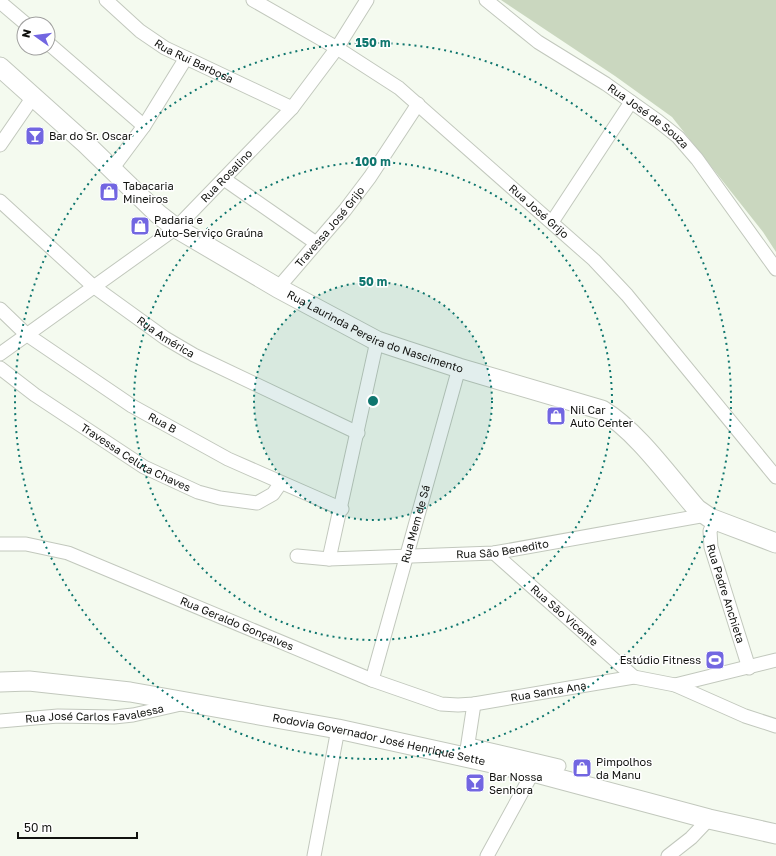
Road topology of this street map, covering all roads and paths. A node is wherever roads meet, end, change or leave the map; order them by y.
1 (106, 0) edge
2 (253, 0) edge
3 (366, 0) edge
4 (486, 0) edge
5 (0, 2) edge
6 (17, 16) edge
7 (337, 48) junction
8 (56, 50) edge
9 (186, 58) junction
10 (0, 67) edge
11 (33, 97) junction
12 (631, 102) junction
13 (418, 104) junction
14 (292, 108) junction
15 (144, 126) junction
16 (0, 145) edge
17 (112, 169) junction
18 (224, 179) junction
19 (0, 201) edge
20 (552, 222) junction
21 (176, 228) junction
22 (316, 243) junction
23 (776, 269) edge
24 (93, 286) junction
25 (278, 288) junction
26 (0, 309) edge
27 (26, 334) junction
28 (377, 341) junction
29 (0, 354) edge
30 (0, 368) edge
31 (459, 368) junction
32 (358, 433) junction
33 (776, 476) edge
34 (280, 484) junction
35 (342, 509) junction
36 (711, 517) junction
37 (776, 543) edge
38 (0, 544) edge
39 (494, 553) junction
40 (408, 555) junction
41 (297, 556) dead end
42 (330, 559) junction
43 (776, 660) edge
44 (749, 668) junction
45 (634, 677) junction
46 (372, 680) junction
47 (0, 682) edge
48 (675, 685) junction
49 (188, 702) junction
50 (474, 704) junction
51 (0, 721) edge
52 (776, 726) edge
53 (338, 729) junction
54 (470, 751) junction
55 (559, 766) dead end
56 (533, 772) junction
57 (709, 819) junction
58 (776, 834) edge
59 (314, 856) edge
60 (486, 856) edge
61 (668, 856) edge

1 - 9 street, Rua Rui Barbosa
2 - 7 street, Rua José Grijo
3 - 7 street
4 - 12 street, Rua José de Souza
5 - 6 street
7 - 13 street, Rua José Grijo
7 - 14 street, Rua Rosalino
8 - 15 street
9 - 14 street, Rua Rui Barbosa
9 - 15 street
10 - 11 street, Rua Laurinda Pereira do Nascimento
11 - 16 street
11 - 17 street, Rua Laurinda Pereira do Nascimento
12 - 20 street
12 - 23 street, Rua José de Souza
13 - 20 street, Rua José Grijo
13 - 22 street, Travessa José Grijo
14 - 18 street, Rua Rosalino
15 - 17 street
17 - 21 street, Rua Laurinda Pereira do Nascimento
18 - 21 street, Rua Rosalino
18 - 22 street
19 - 24 street, Rua América
20 - 33 street, Rua José Grijo
21 - 24 street, Rua Rosalino
21 - 25 street, Rua Laurinda Pereira do Nascimento
22 - 25 street, Travessa José Grijo
24 - 27 street, Rua Rosalino
24 - 32 street, Rua América
25 - 28 street, Rua Laurinda Pereira do Nascimento
26 - 27 street, Rua B
27 - 29 street, Rua Rosalino
27 - 34 street, Rua B
28 - 31 street, Rua Laurinda Pereira do Nascimento
28 - 32 street
30 - 34 street, Travessa Celuta Chaves
31 - 36 street, Rua Laurinda Pereira do Nascimento
31 - 40 street, Rua Mem de Sá
32 - 35 street
34 - 35 street, Rua B
35 - 42 street
36 - 37 street, Rua Laurinda Pereira do Nascimento
36 - 39 street, Rua São Benedito
36 - 44 street, Rua Padre Anchieta
38 - 46 street, Rua Geraldo Gonçalves
39 - 40 street, Rua São Benedito
39 - 45 street, Rua São Vicente
40 - 42 street, Rua São Benedito
40 - 46 street, Rua Mem de Sá
41 - 42 street, Rua São Benedito
43 - 44 street, Rua Santa Ana
44 - 48 street, Rua Santa Ana
45 - 48 street, Rua Santa Ana
45 - 50 street, Rua Santa Ana
46 - 50 street, Rua Geraldo Gonçalves
47 - 49 street, Rodovia Governador José Henrique Sette
48 - 52 street, Rua Santa Ana
49 - 51 street, Rua José Carlos Favalessa
49 - 53 street, Rodovia Governador José Henrique Sette
50 - 54 street
53 - 54 street, Rodovia Governador José Henrique Sette
53 - 59 street
54 - 55 street
54 - 56 street, Rodovia Governador José Henrique Sette
56 - 57 street, Rodovia Governador José Henrique Sette
56 - 60 street
57 - 58 street, Rodovia Governador José Henrique Sette
57 - 61 street

